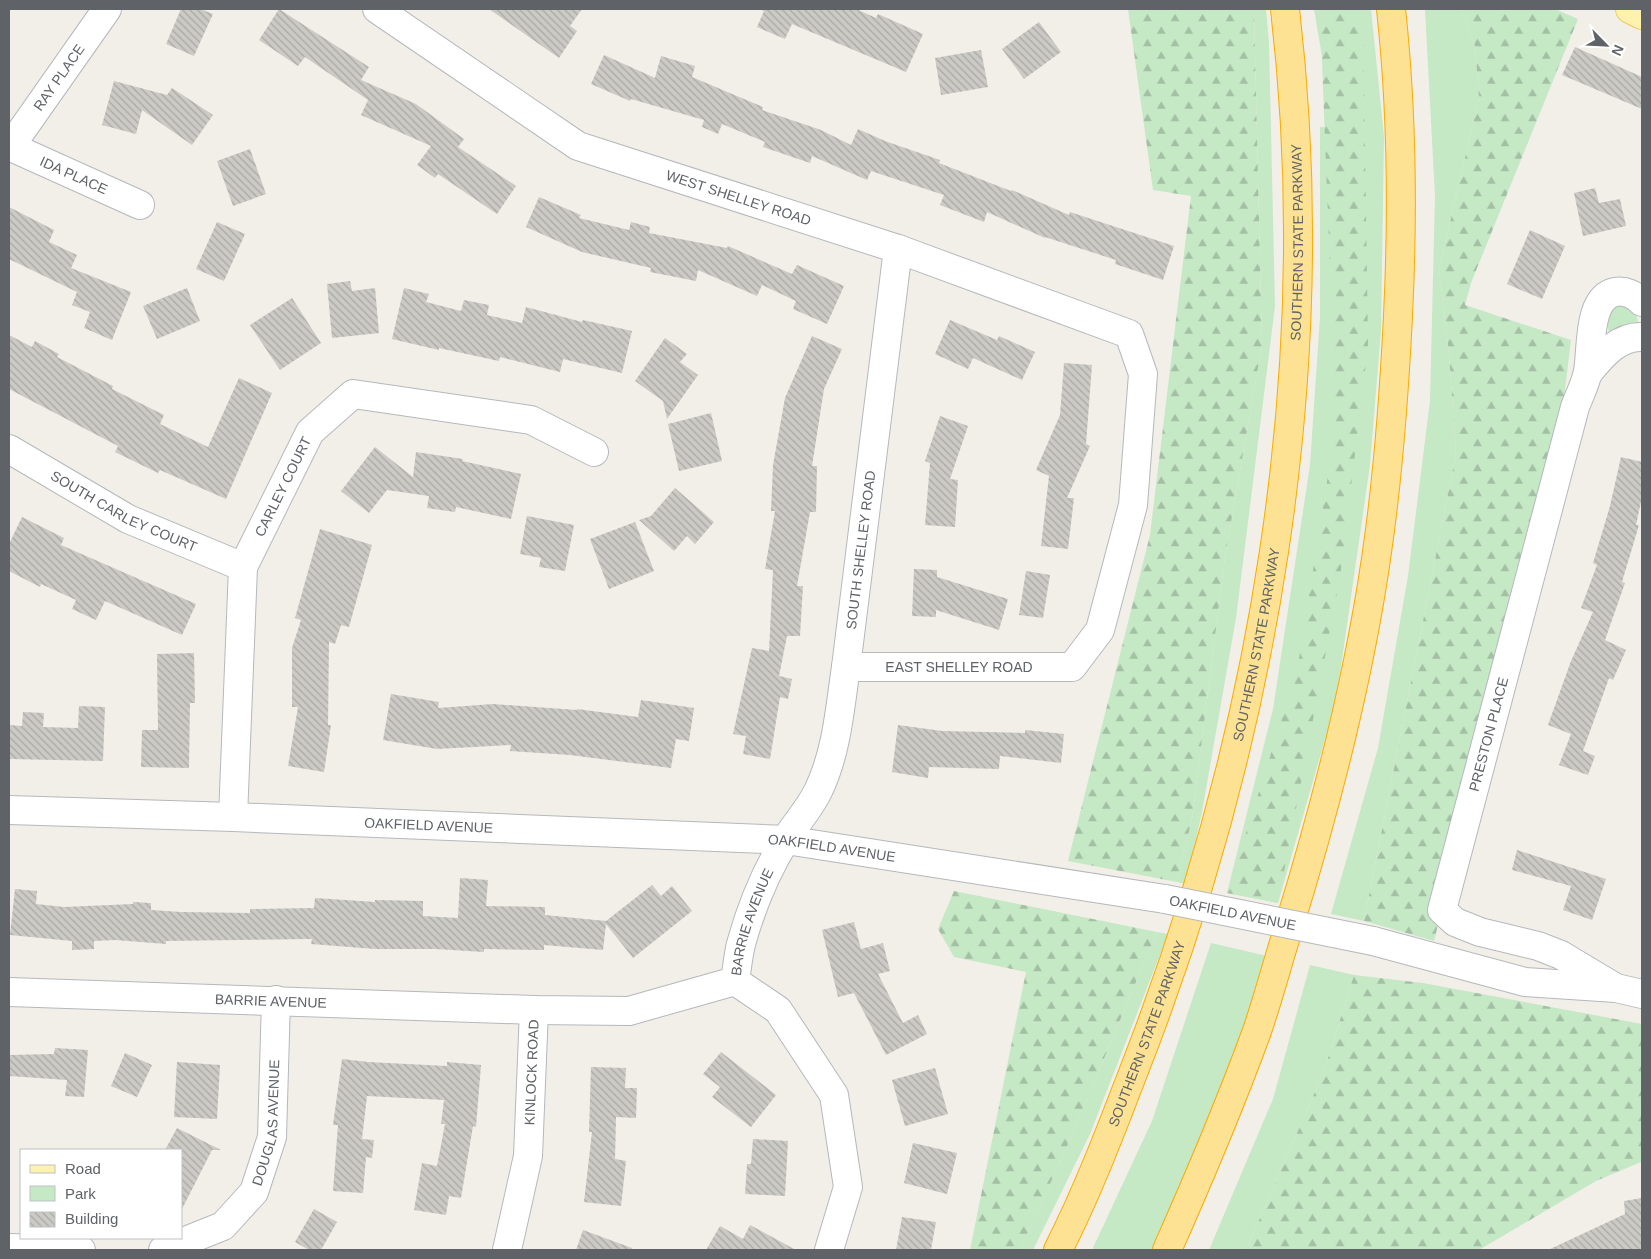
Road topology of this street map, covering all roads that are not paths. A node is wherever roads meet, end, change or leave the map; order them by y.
1 (106, 9) edge
2 (377, 9) edge
3 (1284, 9) edge
4 (1391, 9) edge
5 (1630, 9) edge
6 (1642, 15) edge
7 (10, 146) edge
8 (140, 205) dead end
9 (898, 249) junction
10 (1642, 302) edge
11 (1642, 337) edge
12 (1588, 373) junction
13 (9, 449) edge
14 (594, 452) dead end
15 (243, 567) junction
16 (846, 667) junction
17 (1072, 667) joint
18 (9, 810) edge
19 (234, 817) junction
20 (786, 840) junction
21 (735, 981) junction
22 (1616, 988) junction
23 (9, 992) edge
24 (1642, 994) edge
25 (276, 1000) junction
26 (650, 1005) joint
27 (534, 1010) junction
28 (9, 1248) edge
29 (81, 1250) edge
30 (163, 1250) edge
31 (507, 1250) edge
32 (830, 1250) edge
33 (1058, 1250) edge
34 (1167, 1250) edge

1 - 7 street, RAY PLACE
2 - 9 street, WEST SHELLEY ROAD
3 - 33 highway, SOUTHERN STATE PARKWAY
4 - 34 highway
5 - 6 main road
7 - 8 street, IDA PLACE
9 - 16 street, SOUTH SHELLEY ROAD
9 - 17 street, WEST SHELLEY ROAD
10 - 12 street
11 - 12 street
12 - 22 street, PRESTON PLACE
13 - 15 street, SOUTH CARLEY COURT
14 - 15 street, CARLEY COURT
15 - 19 street, CARLEY COURT
16 - 17 street, EAST SHELLEY ROAD
16 - 20 street, SOUTH SHELLEY ROAD
18 - 19 street, OAKFIELD AVENUE
19 - 20 street, OAKFIELD AVENUE
20 - 21 street, BARRIE AVENUE
20 - 22 street, OAKFIELD AVENUE, bridge
21 - 26 street, BARRIE AVENUE
21 - 32 street
22 - 24 street, OAKFIELD AVENUE
23 - 25 street, BARRIE AVENUE
25 - 27 street, BARRIE AVENUE
25 - 30 street, DOUGLAS AVENUE
26 - 27 street, KINLOCK ROAD
27 - 31 street, KINLOCK ROAD
28 - 29 street

